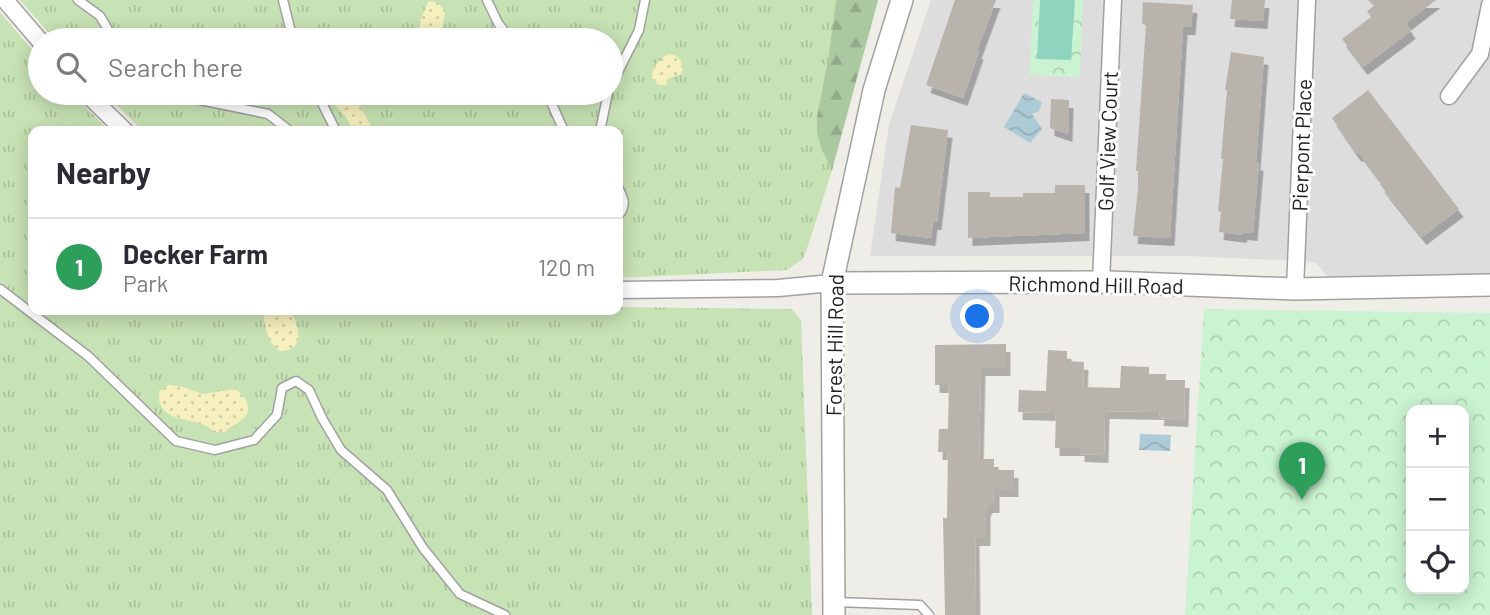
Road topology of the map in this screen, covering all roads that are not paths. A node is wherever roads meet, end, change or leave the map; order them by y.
1 (5, 0) edge
2 (78, 0) edge
3 (283, 0) edge
4 (487, 0) edge
5 (645, 0) edge
6 (902, 0) edge
7 (1113, 0) edge
8 (1307, 0) edge
9 (1490, 5) edge
10 (29, 28) edge
11 (107, 28) edge
12 (290, 28) edge
13 (502, 28) edge
14 (623, 62) edge
15 (1449, 96) dead end
16 (98, 105) edge
17 (224, 105) edge
18 (323, 105) edge
19 (552, 105) edge
20 (605, 105) edge
21 (120, 126) edge
22 (284, 126) edge
23 (334, 126) edge
24 (562, 126) edge
25 (601, 126) edge
26 (1101, 282) junction
27 (832, 283) junction
28 (1490, 285) edge
29 (0, 289) edge
30 (1295, 289) junction
31 (623, 290) edge
32 (28, 310) edge
33 (34, 315) edge
34 (834, 609) edge
35 (505, 615) edge
36 (929, 615) edge

1 - 10 street
2 - 11 lane
3 - 12 lane
4 - 13 lane
5 - 14 lane
6 - 27 street, Forest Hill Road
7 - 26 street, Golf View Court
8 - 30 street, Pierpont Place
9 - 15 street
16 - 21 street
17 - 22 lane
18 - 23 lane
19 - 24 lane
20 - 25 lane
26 - 27 street, Richmond Hill Road
26 - 30 street, Richmond Hill Road
27 - 31 street, Richmond Hill Road
27 - 34 street, Forest Hill Road
28 - 30 street, Richmond Hill Road
29 - 32 lane
33 - 35 lane
34 - 36 lane

